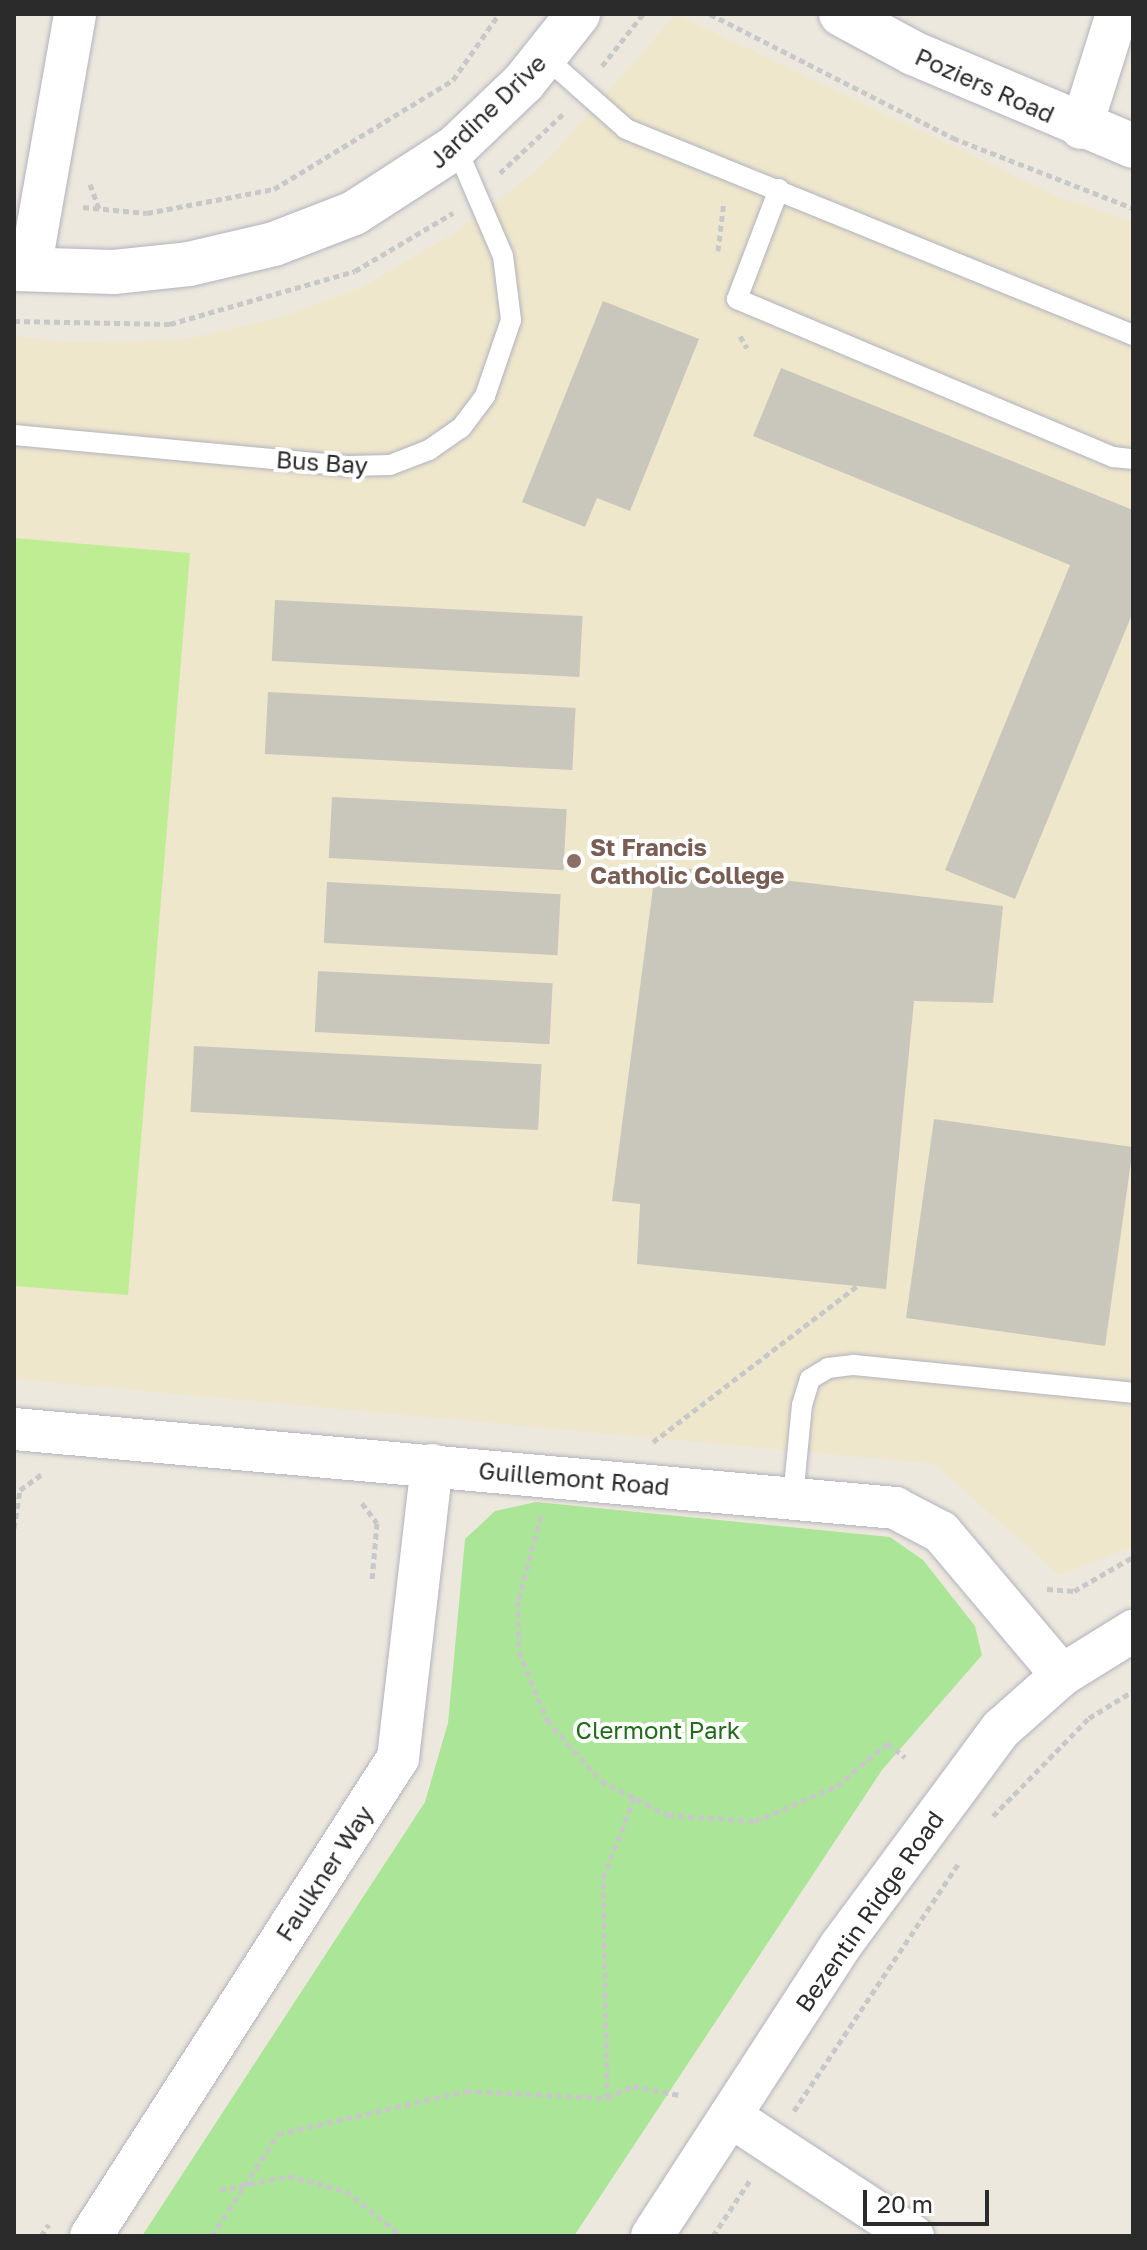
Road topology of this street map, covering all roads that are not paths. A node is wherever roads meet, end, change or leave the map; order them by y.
1 (75, 14) edge
2 (578, 14) edge
3 (841, 14) edge
4 (1117, 14) edge
5 (534, 69) junction
6 (1081, 128) junction
7 (1133, 146) edge
8 (456, 147) junction
9 (779, 189) junction
10 (22, 269) edge
11 (1133, 335) edge
12 (14, 435) edge
13 (1133, 460) edge
14 (1133, 1393) edge
15 (14, 1429) edge
16 (432, 1465) junction
17 (793, 1498) junction
18 (1133, 1631) edge
19 (1062, 1675) junction
20 (730, 2116) junction
21 (91, 2236) edge
22 (652, 2236) edge
23 (913, 2236) edge

1 - 10 street
2 - 5 street, Jardine Drive
3 - 6 street, Poziers Road
4 - 6 street
5 - 8 street, Jardine Drive
5 - 9 lane
6 - 7 street, Poziers Road
8 - 10 street, Jardine Drive
8 - 12 lane, Bus Bay
9 - 11 lane
9 - 13 lane
14 - 17 lane
15 - 16 street, Guillemont Road
16 - 17 street, Guillemont Road
16 - 21 street, Faulkner Way
17 - 19 street, Guillemont Road
18 - 19 street, Bezentin Ridge Road
19 - 20 street, Bezentin Ridge Road
20 - 22 street, Bezentin Ridge Road
20 - 23 street

